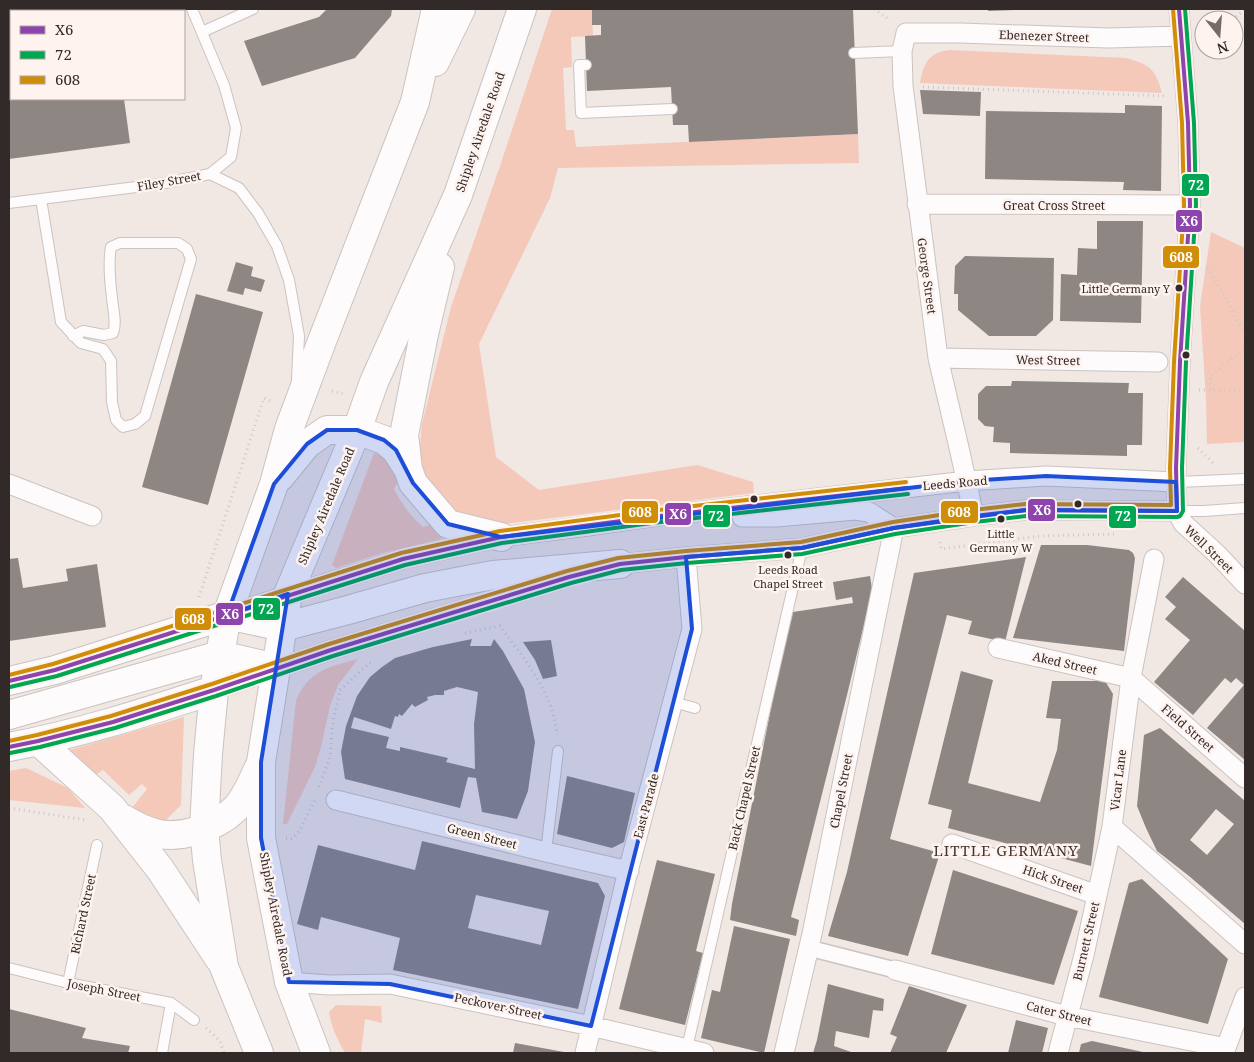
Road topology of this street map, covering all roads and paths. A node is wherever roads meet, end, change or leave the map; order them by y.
1 (192, 9) edge
2 (253, 9) edge
3 (436, 9) edge
4 (461, 9) edge
5 (522, 9) edge
6 (1179, 9) edge
7 (202, 32) junction
8 (1181, 36) junction
9 (904, 42) junction
10 (854, 53) dead end
11 (586, 65) dead end
12 (903, 86) junction
13 (1187, 97) junction
14 (415, 102) junction
15 (672, 109) dead end
16 (210, 174) junction
17 (458, 195) junction
18 (41, 199) junction
19 (917, 199) junction
20 (9, 203) edge
21 (1190, 205) junction
22 (1187, 267) junction
23 (1245, 333) edge
24 (73, 336) junction
25 (1245, 349) edge
26 (938, 358) junction
27 (1158, 362) dead end
28 (1212, 389) junction
29 (1179, 391) junction
30 (1245, 391) edge
31 (328, 399) dead end
32 (366, 403) junction
33 (295, 412) junction
34 (357, 430) junction
35 (408, 469) junction
36 (1245, 479) edge
37 (967, 481) junction
38 (1176, 482) junction
39 (9, 484) edge
40 (274, 484) junction
41 (1245, 508) edge
42 (1176, 511) junction
43 (92, 516) dead end
44 (974, 516) junction
45 (651, 517) junction
46 (894, 528) junction
47 (1115, 534) dead end
48 (501, 537) junction
49 (802, 548) junction
50 (941, 550) dead end
51 (686, 557) junction
52 (1154, 559) dead end
53 (620, 564) junction
54 (1245, 584) edge
55 (288, 594) junction
56 (199, 599) dead end
57 (227, 615) junction
58 (283, 627) junction
59 (462, 633) dead end
60 (998, 648) dead end
61 (220, 655) junction
62 (381, 658) dead end
63 (276, 668) junction
64 (1131, 678) junction
65 (9, 681) edge
66 (214, 690) junction
67 (673, 702) junction
68 (695, 708) dead end
69 (9, 715) edge
70 (38, 741) junction
71 (9, 747) edge
72 (558, 751) joint
73 (261, 762) junction
74 (1245, 778) edge
75 (319, 788) dead end
76 (317, 797) dead end
77 (336, 800) dead end
78 (9, 808) edge
79 (103, 814) junction
80 (1112, 827) junction
81 (204, 828) junction
82 (261, 838) junction
83 (952, 844) dead end
84 (97, 845) dead end
85 (546, 852) junction
86 (629, 870) junction
87 (1097, 895) junction
88 (811, 941) junction
89 (1245, 944) edge
90 (224, 967) junction
91 (9, 968) edge
92 (895, 970) joint
93 (289, 982) junction
94 (68, 983) junction
95 (1245, 997) edge
96 (171, 1003) junction
97 (1067, 1016) junction
98 (194, 1020) joint
99 (591, 1026) junction
100 (695, 1051) edge
101 (1225, 1051) edge
102 (162, 1053) edge
103 (224, 1053) edge
104 (259, 1053) edge
105 (316, 1053) edge
106 (584, 1053) edge
107 (784, 1053) edge
108 (1058, 1053) edge

1 - 7 lane
2 - 7 lane
3 - 14 main road
4 - 14 main road
5 - 17 main road, Shipley Airedale Road
6 - 8 street
7 - 16 lane
8 - 9 street, Ebenezer Street
8 - 13 street
9 - 10 lane
9 - 12 street, George Street
11 - 15 lane
12 - 13 path
12 - 19 street, George Street
13 - 21 street
14 - 33 main road
16 - 18 lane, Filey Street
16 - 33 lane, Filey Street
17 - 32 main road, Shipley Airedale Road
17 - 35 main road
18 - 20 lane, Filey Street
18 - 24 lane
19 - 21 street, Great Cross Street
19 - 26 street, George Street
21 - 22 street
22 - 23 path
22 - 29 street
24 - 24 lane
25 - 28 path
26 - 27 street, West Street
26 - 37 street, George Street
28 - 29 path
28 - 30 path
29 - 38 street
31 - 32 path
32 - 34 main road, Shipley Airedale Road
33 - 40 main road
33 - 56 path
34 - 35 main road
34 - 40 main road
34 - 55 main road, Shipley Airedale Road
35 - 48 main road
36 - 38 lane
37 - 38 street, Leeds Road
37 - 44 street, George Street
37 - 45 street, Leeds Road
38 - 42 street
39 - 43 street
40 - 57 main road
41 - 42 lane
42 - 44 street
42 - 54 street, Well Street
44 - 46 street
45 - 46 street
45 - 48 street, Leeds Road
46 - 49 street
46 - 88 street, Chapel Street
47 - 50 path
48 - 55 street, Leeds Road
49 - 51 street
49 - 100 lane, Back Chapel Street
51 - 53 street
51 - 67 street, East Parade
52 - 64 street, Vicar Lane
53 - 58 main road
53 - 63 street
55 - 57 street, Leeds Road
55 - 58 main road, Shipley Airedale Road
57 - 58 main road
57 - 61 main road
57 - 65 main road, Leeds Road
58 - 63 main road, Shipley Airedale Road
59 - 72 path
60 - 64 street, Aked Street
61 - 63 main road
61 - 66 main road
61 - 69 main road
62 - 75 path
63 - 66 street
63 - 73 main road, Shipley Airedale Road
64 - 74 street, Field Street
64 - 80 street, Vicar Lane
66 - 70 main road
66 - 81 main road
67 - 68 lane
67 - 86 street, East Parade
70 - 71 main road
70 - 79 main road
72 - 85 lane
73 - 81 main road
73 - 82 main road, Shipley Airedale Road
76 - 82 path
77 - 85 street, Green Street
78 - 79 path
79 - 81 main road
79 - 90 main road
80 - 87 street, Burnett Street
80 - 89 street, Vicar Lane
81 - 90 main road
82 - 93 main road, Shipley Airedale Road
83 - 87 street, Hick Street
84 - 94 lane, Richard Street
85 - 86 street, Green Street
86 - 99 street, East Parade
87 - 97 street, Burnett Street
88 - 92 street
88 - 107 street, Chapel Street
90 - 104 main road
91 - 94 lane, Joseph Street
92 - 97 street, Cater Street
93 - 99 street, Peckover Street
93 - 105 main road, Shipley Airedale Road
94 - 96 lane, Joseph Street
95 - 101 street
96 - 98 lane, Joseph Street
96 - 102 lane
97 - 101 street, Cater Street
97 - 108 street, Burnett Street
98 - 103 path
99 - 100 street, Peckover Street
99 - 106 street, East Parade

